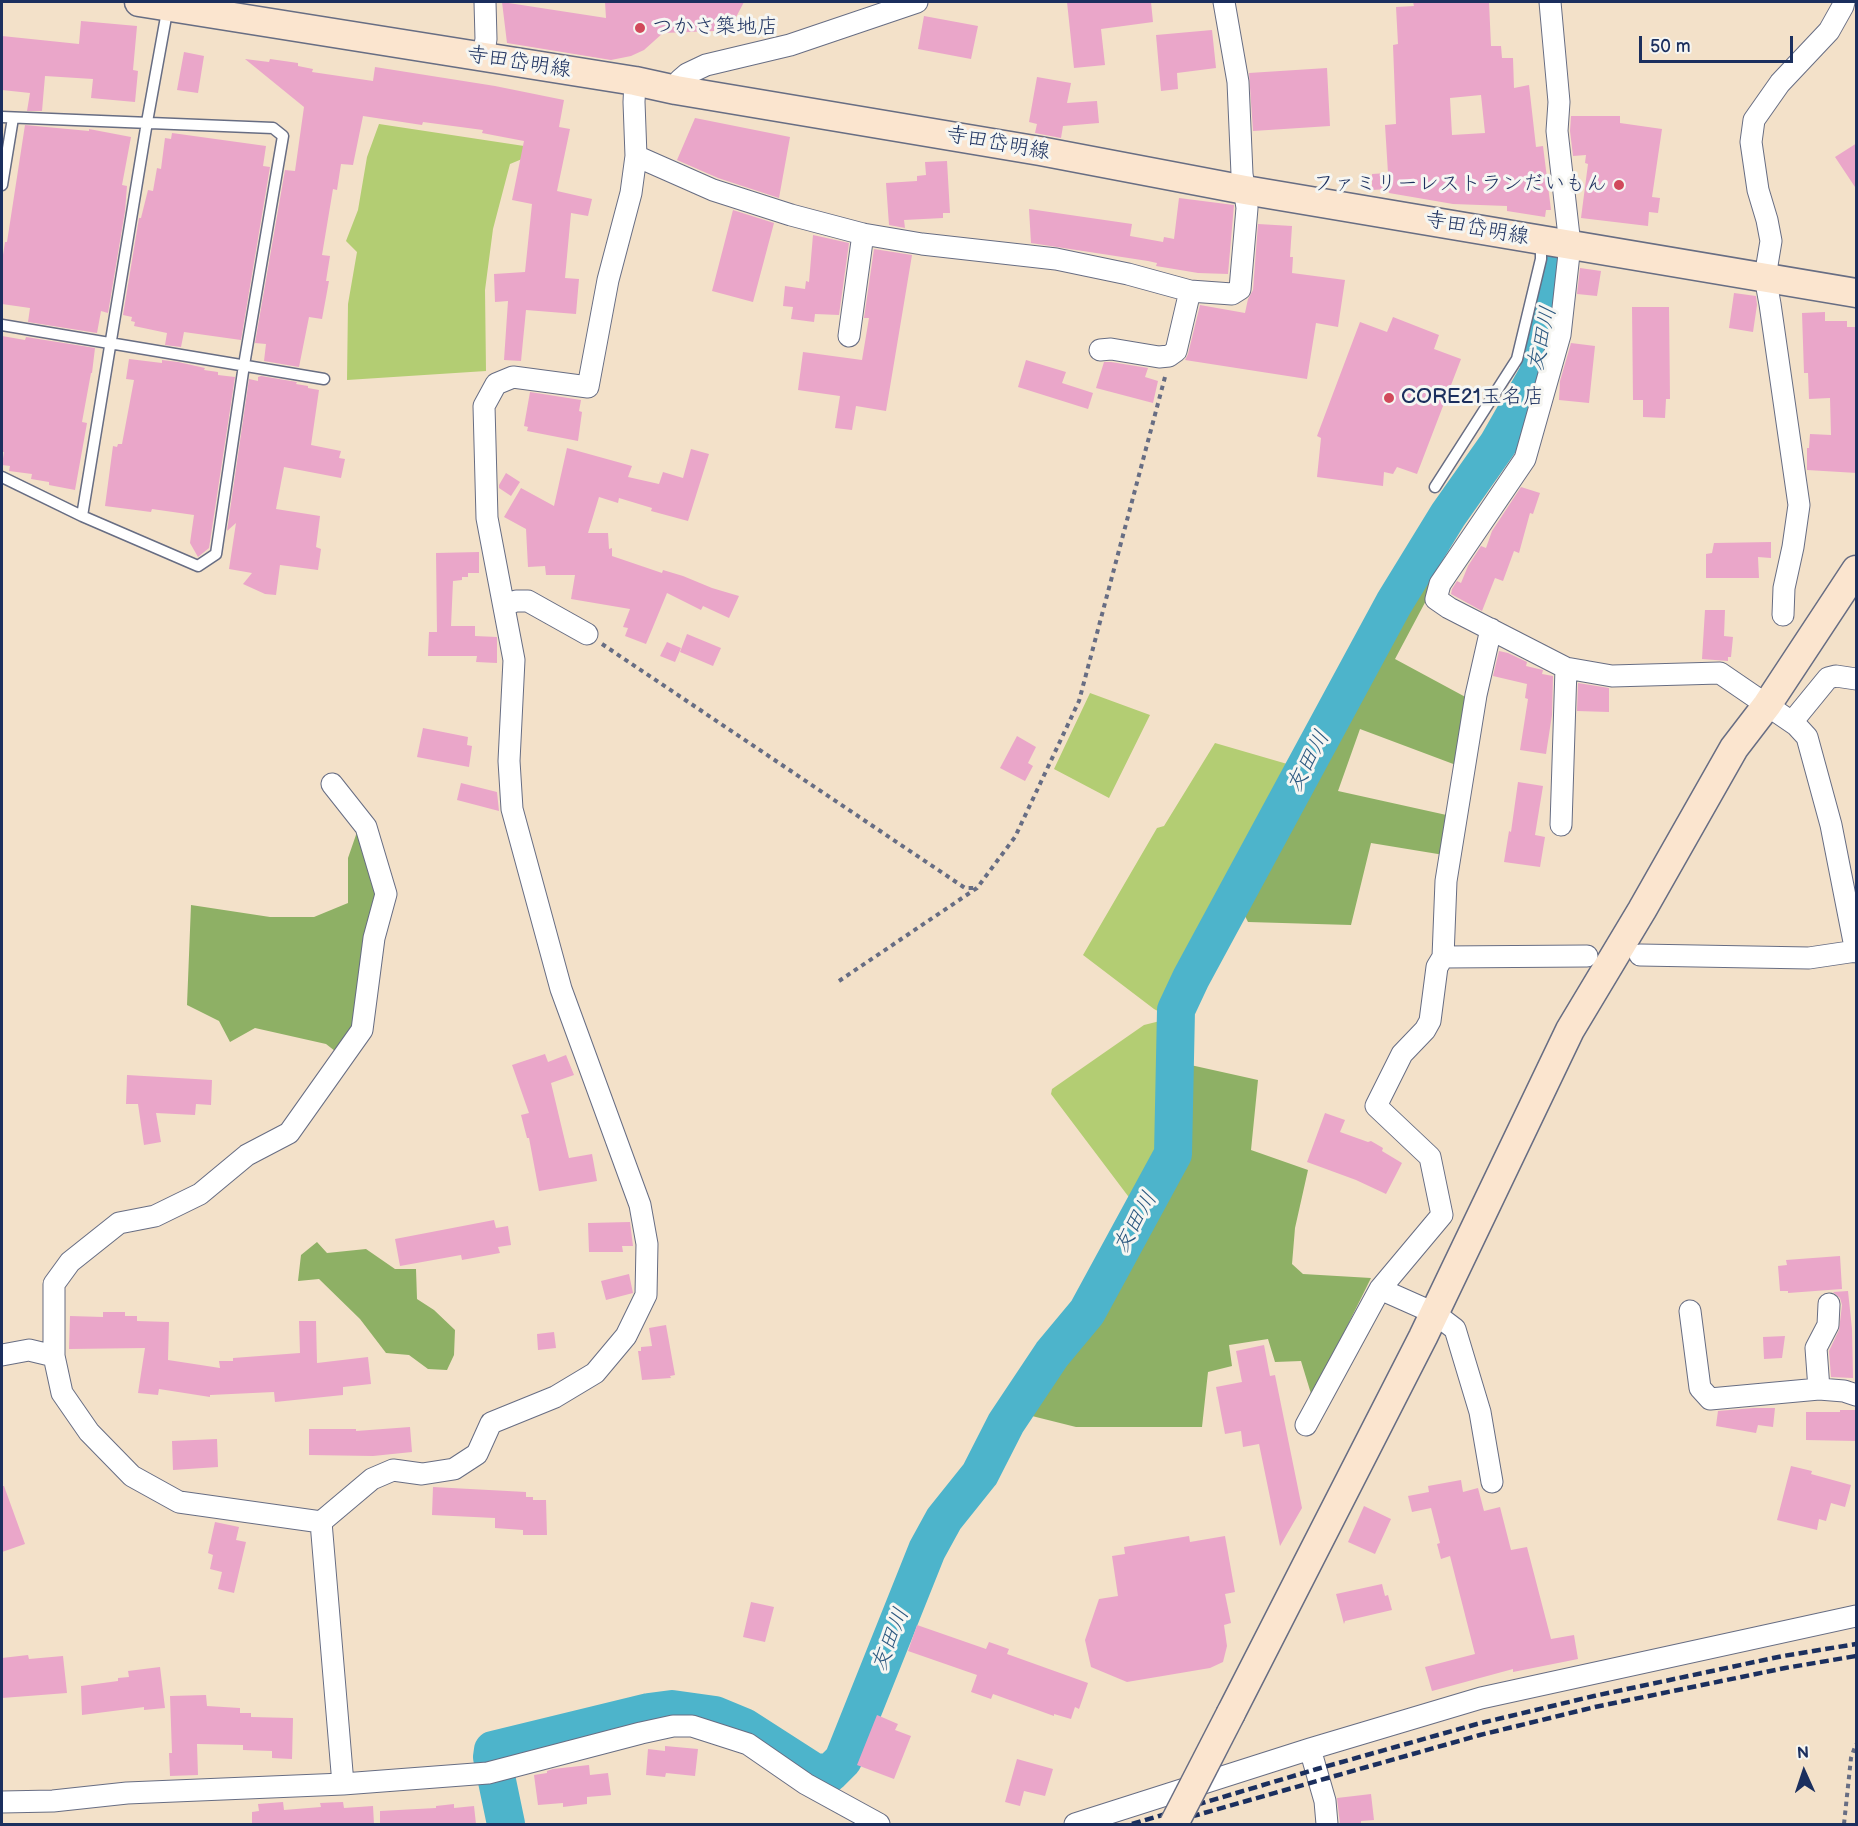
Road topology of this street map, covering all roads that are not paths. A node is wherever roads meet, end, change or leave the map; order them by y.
1 (139, 2) edge
2 (485, 2) edge
3 (917, 2) edge
4 (1224, 2) edge
5 (1550, 2) edge
6 (1844, 2) edge
7 (168, 6) junction
8 (483, 58) junction
9 (635, 81) junction
10 (676, 90) junction
11 (7, 118) edge
12 (147, 122) junction
13 (636, 156) junction
14 (2, 185) edge
15 (1245, 190) junction
16 (863, 234) junction
17 (1541, 240) junction
18 (1570, 244) junction
19 (1764, 277) junction
20 (1190, 291) junction
21 (1857, 293) edge
22 (2, 325) edge
23 (849, 336) dead end
24 (111, 342) junction
25 (1100, 350) dead end
26 (244, 365) junction
27 (324, 379) dead end
28 (2, 477) edge
29 (1435, 487) dead end
30 (82, 516) junction
31 (1857, 570) edge
32 (504, 605) junction
33 (1783, 615) dead end
34 (1491, 629) junction
35 (587, 634) road end
36 (1566, 668) junction
37 (1857, 679) edge
38 (1767, 705) junction
39 (1792, 722) junction
40 (332, 784) dead end
41 (1561, 825) dead end
42 (1856, 951) edge
43 (1640, 955) dead end
44 (1587, 956) dead end
45 (1443, 957) junction
46 (1380, 1289) junction
47 (1829, 1305) dead end
48 (1690, 1311) dead end
49 (1434, 1313) junction
50 (2, 1355) edge
51 (54, 1356) junction
52 (1819, 1389) junction
53 (1857, 1395) edge
54 (1306, 1425) dead end
55 (1492, 1482) dead end
56 (321, 1522) junction
57 (1857, 1616) edge
58 (1310, 1749) junction
59 (343, 1784) junction
60 (2, 1802) edge
61 (879, 1824) edge
62 (1075, 1824) edge
63 (1174, 1824) edge
64 (1327, 1824) edge

1 - 7 main road, 寺田岱明線
2 - 8 street
3 - 10 street
4 - 15 street
5 - 18 street
6 - 19 street
7 - 8 main road, 寺田岱明線
7 - 12 lane
8 - 9 main road, 寺田岱明線
9 - 10 main road, 寺田岱明線
9 - 13 street
10 - 15 main road, 寺田岱明線
11 - 12 lane
11 - 14 lane
12 - 24 lane
12 - 26 lane
13 - 16 street
13 - 32 street
15 - 17 main road, 寺田岱明線
15 - 20 street
16 - 20 street
16 - 23 street
17 - 18 main road, 寺田岱明線
17 - 29 lane
18 - 19 main road, 寺田岱明線
18 - 34 street
19 - 21 main road, 寺田岱明線
19 - 33 street
20 - 25 street
22 - 24 lane
24 - 26 lane
24 - 30 lane
26 - 27 lane
26 - 30 lane
28 - 30 lane
31 - 38 main road
32 - 35 street
32 - 56 street
34 - 36 street
34 - 45 street
36 - 38 street
36 - 41 street
37 - 39 street
38 - 39 street
38 - 49 main road
39 - 42 street
40 - 51 street
42 - 43 street
44 - 45 street
45 - 46 street
46 - 49 street
46 - 54 street
47 - 52 street
48 - 52 street
49 - 55 street
49 - 63 main road, bridge
50 - 51 street
51 - 56 street
52 - 53 street
56 - 59 street
57 - 58 street
58 - 62 street
58 - 64 street
59 - 60 street
59 - 61 street

